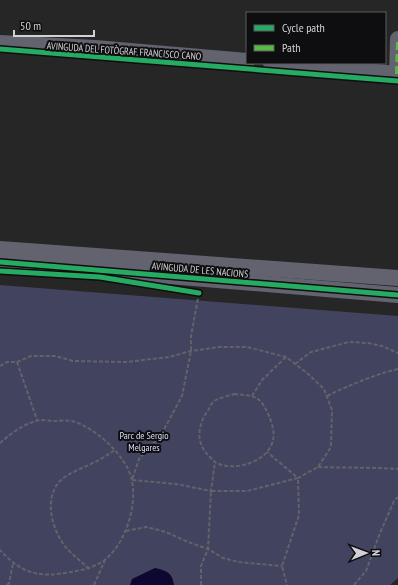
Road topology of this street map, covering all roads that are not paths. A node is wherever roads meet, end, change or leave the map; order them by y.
1 (398, 39) edge
2 (0, 43) edge
3 (246, 61) edge
4 (282, 64) edge
5 (397, 74) edge
6 (0, 249) edge
7 (0, 262) edge
8 (398, 278) edge
9 (398, 295) edge

1 - 5 street
2 - 3 street, AVINGUDA DEL FOTÒGRAF FRANCISCO CANO
4 - 5 street
6 - 8 street, AVINGUDA DE LES NACIONS
7 - 9 street, AVINGUDA DE LES NACIONS

